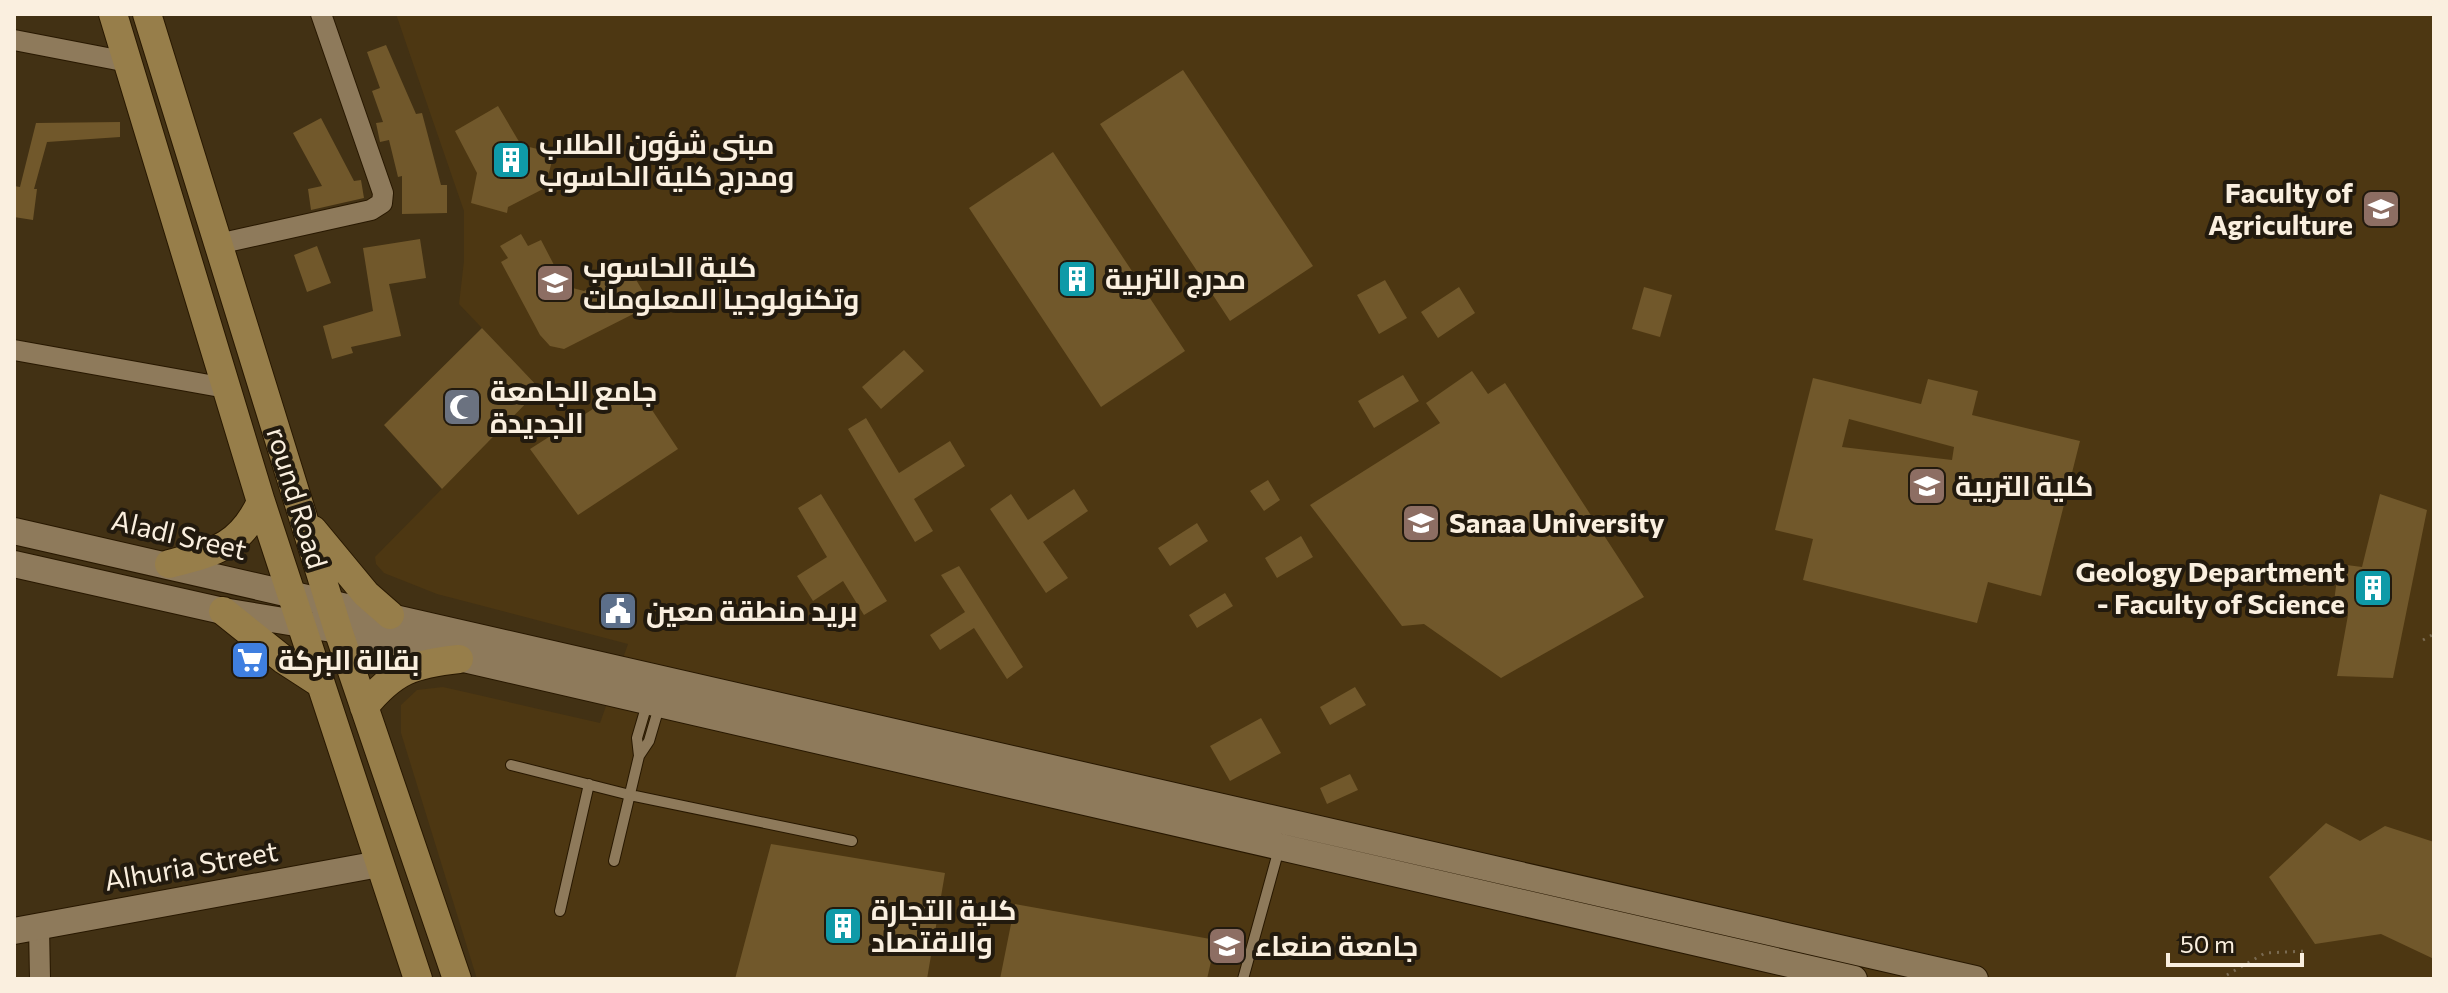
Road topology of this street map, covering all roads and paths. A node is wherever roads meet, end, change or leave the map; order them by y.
1 (113, 14) edge
2 (147, 14) edge
3 (321, 14) edge
4 (14, 40) edge
5 (128, 62) junction
6 (218, 244) junction
7 (14, 350) edge
8 (226, 388) junction
9 (261, 502) junction
10 (304, 519) junction
11 (14, 531) edge
12 (14, 564) edge
13 (169, 564) junction
14 (291, 595) junction
15 (330, 603) junction
16 (223, 611) junction
17 (390, 615) junction
18 (300, 623) junction
19 (338, 630) junction
20 (2434, 634) edge
21 (2423, 640) dead end
22 (459, 659) junction
23 (321, 684) junction
24 (656, 694) junction
25 (364, 707) junction
26 (511, 765) dead end
27 (589, 784) junction
28 (630, 795) junction
29 (852, 841) dead end
30 (1279, 847) junction
31 (614, 861) dead end
32 (379, 864) junction
33 (560, 911) dead end
34 (26, 928) edge
35 (2307, 951) dead end
36 (1798, 963) edge
37 (40, 979) edge
38 (418, 979) edge
39 (457, 979) edge
40 (1243, 979) edge
41 (1854, 979) edge
42 (1975, 979) edge
43 (2220, 979) edge

1 - 5 main road, round Road
2 - 6 main road, round Road
3 - 6 street
4 - 5 street
5 - 8 main road, round Road
6 - 10 main road, round Road
7 - 8 street
8 - 9 main road, round Road
9 - 13 main road
9 - 14 main road, round Road
10 - 15 main road, round Road
10 - 17 main road
11 - 13 street, Aladl Sreet
12 - 16 street
13 - 14 street, Aladl Sreet
14 - 15 street, Aladl Sreet
14 - 18 main road, round Road
15 - 17 street, Aladl Sreet
15 - 19 main road, round Road
16 - 18 street
16 - 23 main road
17 - 24 street, Aladl Sreet
18 - 19 street
18 - 23 main road, round Road
19 - 22 street
19 - 25 main road, round Road
20 - 21 path
22 - 24 street
22 - 25 main road
23 - 32 main road, round Road
24 - 28 lane
24 - 30 street
24 - 36 street
25 - 39 main road, round Road
26 - 27 lane
27 - 28 lane
27 - 33 lane
28 - 29 lane
28 - 31 lane
30 - 36 street
30 - 40 lane
32 - 34 street, Alhuria Street
32 - 38 main road, round Road
34 - 37 street
35 - 43 path
36 - 41 street
36 - 42 street

